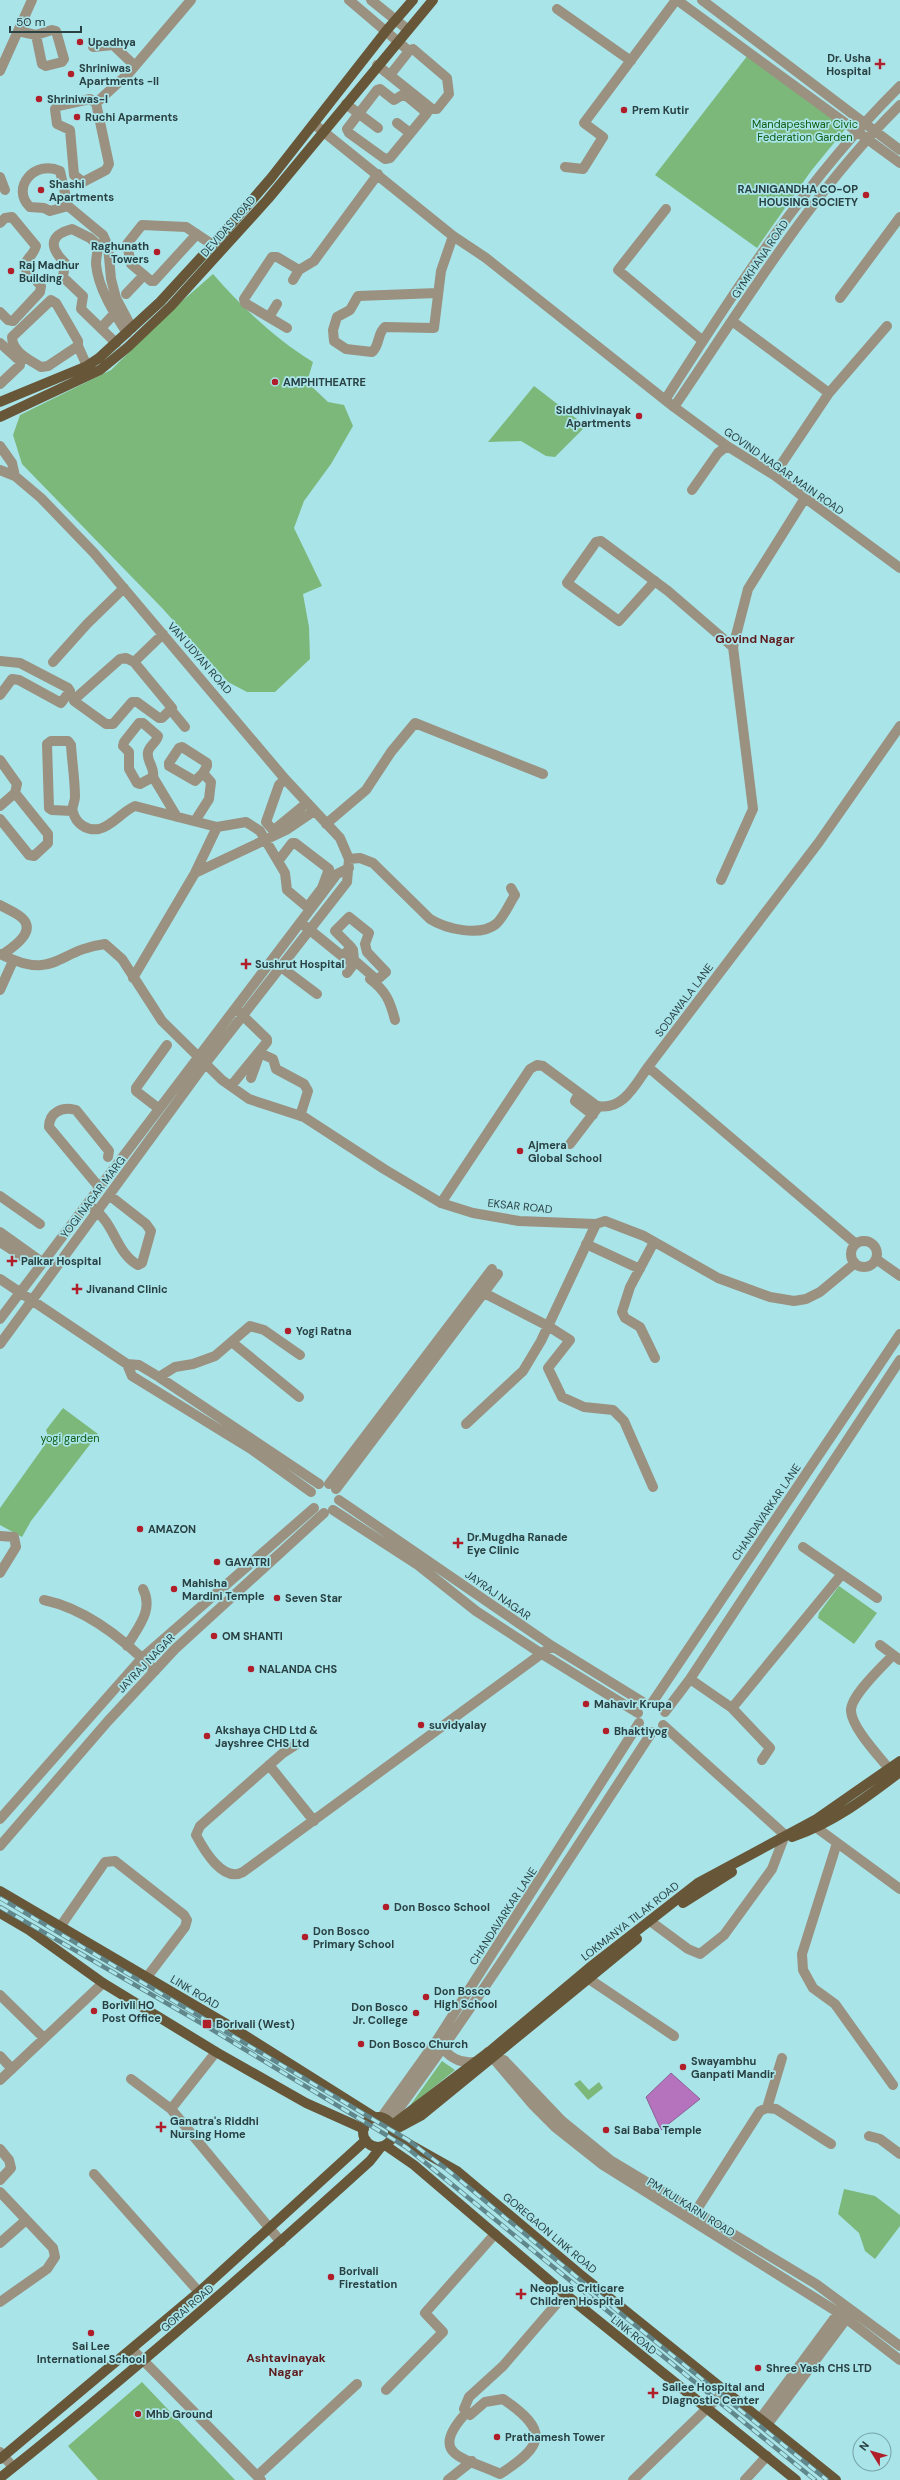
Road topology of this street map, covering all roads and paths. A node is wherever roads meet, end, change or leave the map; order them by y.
1 (32, 0) edge
2 (191, 0) edge
3 (349, 0) edge
4 (371, 0) edge
5 (414, 0) edge
6 (432, 0) edge
7 (677, 0) edge
8 (702, 0) edge
9 (557, 9) dead end
10 (396, 20) junction
11 (407, 29) junction
12 (18, 31) junction
13 (386, 31) junction
14 (36, 35) dead end
15 (397, 40) junction
16 (93, 47) dead end
17 (409, 51) junction
18 (631, 61) junction
19 (377, 65) junction
20 (135, 66) junction
21 (0, 71) edge
22 (390, 75) junction
23 (900, 86) edge
24 (96, 103) junction
25 (346, 104) junction
26 (900, 105) edge
27 (359, 114) junction
28 (863, 122) junction
29 (396, 123) dead end
30 (314, 124) junction
31 (378, 128) dead end
32 (324, 130) junction
33 (856, 131) junction
34 (874, 131) junction
35 (410, 133) junction
36 (866, 139) junction
37 (900, 150) edge
38 (900, 163) edge
39 (565, 166) dead end
40 (378, 174) junction
41 (0, 177) edge
42 (5, 190) dead end
43 (68, 206) junction
44 (666, 209) dead end
45 (900, 217) edge
46 (0, 222) edge
47 (197, 234) junction
48 (453, 236) junction
49 (213, 245) junction
50 (299, 270) junction
51 (144, 275) junction
52 (292, 280) dead end
53 (437, 293) junction
54 (126, 294) dead end
55 (840, 298) dead end
56 (277, 304) dead end
57 (0, 312) edge
58 (115, 313) junction
59 (269, 317) junction
60 (732, 321) junction
61 (887, 326) dead end
62 (101, 328) junction
63 (287, 328) dead end
64 (130, 330) junction
65 (703, 341) junction
66 (0, 343) edge
67 (116, 343) junction
68 (78, 346) junction
69 (52, 364) junction
70 (87, 366) junction
71 (62, 377) junction
72 (0, 384) edge
73 (0, 390) edge
74 (829, 393) junction
75 (665, 400) junction
76 (2, 401) edge
77 (674, 407) junction
78 (0, 417) edge
79 (727, 446) junction
80 (1, 451) edge
81 (0, 470) edge
82 (774, 475) junction
83 (15, 476) junction
84 (692, 490) dead end
85 (805, 498) junction
86 (900, 568) edge
87 (655, 581) junction
88 (124, 588) junction
89 (163, 634) junction
90 (733, 647) junction
91 (0, 661) edge
92 (54, 662) dead end
93 (134, 662) junction
94 (0, 695) edge
95 (171, 710) junction
96 (900, 726) edge
97 (185, 727) dead end
98 (0, 760) edge
99 (203, 772) dead end
100 (543, 774) dead end
101 (153, 777) junction
102 (285, 779) junction
103 (15, 793) junction
104 (0, 806) edge
105 (303, 806) dead end
106 (314, 810) junction
107 (72, 811) junction
108 (177, 817) junction
109 (296, 817) junction
110 (0, 819) edge
111 (195, 821) junction
112 (326, 824) junction
113 (284, 826) junction
114 (217, 827) junction
115 (266, 839) junction
116 (279, 860) junction
117 (349, 864) junction
118 (195, 873) junction
119 (721, 880) dead end
120 (511, 888) dead end
121 (0, 905) edge
122 (300, 922) junction
123 (310, 930) junction
124 (351, 947) junction
125 (1, 954) edge
126 (343, 956) junction
127 (13, 961) junction
128 (281, 967) junction
129 (133, 978) junction
130 (0, 990) edge
131 (317, 994) dead end
132 (235, 1008) junction
133 (244, 1016) junction
134 (395, 1020) dead end
135 (167, 1046) dead end
136 (198, 1055) junction
137 (205, 1064) junction
138 (648, 1067) junction
139 (251, 1078) dead end
140 (231, 1086) junction
141 (596, 1110) junction
142 (156, 1111) junction
143 (300, 1116) junction
144 (163, 1122) junction
145 (570, 1144) dead end
146 (108, 1157) dead end
147 (120, 1158) junction
148 (131, 1166) junction
149 (99, 1187) junction
150 (109, 1195) junction
151 (0, 1196) edge
152 (86, 1203) junction
153 (441, 1203) junction
154 (97, 1211) junction
155 (40, 1224) dead end
156 (596, 1224) junction
157 (0, 1232) edge
158 (58, 1240) junction
159 (0, 1242) edge
160 (654, 1242) junction
161 (586, 1244) junction
162 (856, 1244) junction
163 (69, 1249) junction
164 (876, 1260) junction
165 (855, 1263) junction
166 (40, 1264) junction
167 (640, 1269) junction
168 (900, 1276) edge
169 (0, 1280) edge
170 (484, 1293) junction
171 (19, 1294) junction
172 (30, 1301) junction
173 (471, 1303) junction
174 (0, 1319) edge
175 (548, 1326) junction
176 (900, 1334) edge
177 (0, 1342) edge
178 (233, 1343) junction
179 (300, 1355) dead end
180 (655, 1358) dead end
181 (900, 1360) edge
182 (127, 1364) junction
183 (159, 1377) junction
184 (299, 1397) dead end
185 (466, 1424) dead end
186 (249, 1442) junction
187 (328, 1485) junction
188 (653, 1487) dead end
189 (311, 1492) junction
190 (339, 1500) junction
191 (314, 1508) junction
192 (328, 1512) junction
193 (384, 1530) junction
194 (0, 1536) edge
195 (376, 1540) junction
196 (803, 1546) dead end
197 (410, 1555) junction
198 (0, 1573) edge
199 (446, 1574) junction
200 (842, 1574) junction
201 (440, 1582) junction
202 (143, 1589) dead end
203 (877, 1598) dead end
204 (44, 1600) dead end
205 (484, 1601) junction
206 (476, 1611) junction
207 (880, 1645) dead end
208 (127, 1646) junction
209 (552, 1646) junction
210 (542, 1654) junction
211 (142, 1658) junction
212 (897, 1658) edge
213 (581, 1664) junction
214 (154, 1671) junction
215 (574, 1674) junction
216 (690, 1679) junction
217 (613, 1684) junction
218 (606, 1694) junction
219 (649, 1704) junction
220 (732, 1708) junction
221 (665, 1712) junction
222 (639, 1718) junction
223 (663, 1725) junction
224 (652, 1732) junction
225 (297, 1744) dead end
226 (762, 1760) dead end
227 (900, 1761) edge
228 (269, 1764) junction
229 (895, 1771) edge
230 (0, 1819) edge
231 (314, 1821) junction
232 (816, 1824) junction
233 (784, 1838) junction
234 (837, 1843) junction
235 (0, 1846) edge
236 (900, 1889) edge
237 (0, 1891) edge
238 (0, 1913) edge
239 (653, 1923) junction
240 (60, 1926) junction
241 (584, 1976) junction
242 (147, 1977) junction
243 (103, 1983) junction
244 (0, 1995) edge
245 (674, 2036) dead end
246 (44, 2038) junction
247 (437, 2040) junction
248 (443, 2049) junction
249 (216, 2052) junction
250 (493, 2053) junction
251 (0, 2056) edge
252 (782, 2058) dead end
253 (474, 2062) junction
254 (12, 2069) junction
255 (131, 2079) dead end
256 (0, 2080) edge
257 (893, 2085) dead end
258 (767, 2108) junction
259 (171, 2109) junction
260 (387, 2125) junction
261 (364, 2129) junction
262 (869, 2136) dead end
263 (366, 2140) junction
264 (831, 2144) dead end
265 (383, 2146) junction
266 (0, 2149) edge
267 (900, 2154) edge
268 (94, 2174) dead end
269 (0, 2180) edge
270 (0, 2192) edge
271 (692, 2216) junction
272 (26, 2220) junction
273 (269, 2228) junction
274 (495, 2234) junction
275 (281, 2242) junction
276 (0, 2243) edge
277 (198, 2292) junction
278 (565, 2294) junction
279 (0, 2302) edge
280 (849, 2307) junction
281 (843, 2316) junction
282 (900, 2346) edge
283 (132, 2349) junction
284 (900, 2360) edge
285 (143, 2362) junction
286 (357, 2384) dead end
287 (386, 2390) dead end
288 (725, 2391) junction
289 (707, 2410) junction
290 (466, 2413) junction
291 (764, 2422) junction
292 (1, 2456) edge
293 (767, 2456) junction
294 (472, 2461) junction
295 (13, 2467) junction
296 (0, 2478) edge
297 (259, 2478) edge
298 (448, 2480) edge
299 (633, 2480) edge
300 (745, 2480) edge
301 (796, 2480) edge
302 (836, 2480) edge

1 - 12 street
2 - 20 street
3 - 13 street
4 - 10 street
5 - 10 main road, DEVIDAS ROAD
6 - 11 main road, DEVIDAS ROAD
7 - 18 street
7 - 33 street
8 - 28 street
9 - 18 street
10 - 11 street
10 - 13 main road, DEVIDAS ROAD
11 - 15 main road, DEVIDAS ROAD
12 - 14 street
12 - 21 street
13 - 15 street
13 - 30 main road, DEVIDAS ROAD
15 - 17 street
15 - 19 main road, DEVIDAS ROAD
16 - 20 street
17 - 22 street
17 - 22 street
18 - 39 street
19 - 22 street
19 - 25 main road, DEVIDAS ROAD
20 - 24 street
23 - 28 street, GYMKHANA ROAD
24 - 24 street
25 - 27 street
25 - 32 main road, DEVIDAS ROAD
26 - 34 street, GYMKHANA ROAD
27 - 31 street
27 - 35 street
27 - 35 street
28 - 33 street, GYMKHANA ROAD
28 - 34 street
29 - 35 street
30 - 32 street, GOVIND NAGAR MAIN ROAD
30 - 49 main road, DEVIDAS ROAD
32 - 40 street, GOVIND NAGAR MAIN ROAD
32 - 78 main road, DEVIDAS ROAD
33 - 36 street
33 - 65 street, GYMKHANA ROAD
34 - 36 street, GYMKHANA ROAD
34 - 37 street
36 - 38 street
36 - 60 street, GYMKHANA ROAD
40 - 48 street, GOVIND NAGAR MAIN ROAD
40 - 50 street
41 - 42 street
43 - 43 street
43 - 64 street
44 - 65 street
45 - 55 street
46 - 57 street
47 - 49 street
47 - 51 street
47 - 51 street
48 - 53 street
48 - 75 street, GOVIND NAGAR MAIN ROAD
49 - 64 main road, DEVIDAS ROAD
50 - 52 street
50 - 59 street
51 - 54 street
53 - 53 street
56 - 59 street
58 - 62 street
58 - 62 street
58 - 64 street
59 - 63 street
60 - 74 street
60 - 77 street, GYMKHANA ROAD
61 - 74 street
62 - 67 street
64 - 67 main road, DEVIDAS ROAD
65 - 75 street, GYMKHANA ROAD
66 - 72 street
67 - 70 main road, DEVIDAS ROAD
68 - 69 street
68 - 69 street
68 - 70 street
69 - 71 street
70 - 71 main road, DEVIDAS ROAD
71 - 76 main road, DEVIDAS ROAD
73 - 76 street
74 - 82 street
75 - 77 street, GOVIND NAGAR MAIN ROAD
77 - 79 street, GOVIND NAGAR MAIN ROAD
79 - 82 street, GOVIND NAGAR MAIN ROAD
79 - 84 street
80 - 83 street, VAN UDYAN ROAD
81 - 83 street, VAN UDYAN ROAD
82 - 85 street, GOVIND NAGAR MAIN ROAD
83 - 88 street, VAN UDYAN ROAD
85 - 86 street, GOVIND NAGAR MAIN ROAD
85 - 90 street
87 - 87 street
87 - 90 street
88 - 89 street, VAN UDYAN ROAD
88 - 92 street
89 - 93 street
89 - 102 street, VAN UDYAN ROAD
90 - 119 street
91 - 94 street
93 - 95 street
93 - 95 street
95 - 97 street
96 - 138 street, SODAWALA LANE
98 - 103 street
99 - 111 street
100 - 112 street
101 - 101 street
101 - 108 street
102 - 106 street, VAN UDYAN ROAD
102 - 113 street
103 - 104 street
103 - 110 street
105 - 109 street
106 - 109 street
106 - 112 street, VAN UDYAN ROAD
107 - 107 street
107 - 108 street
108 - 111 street
109 - 113 street
111 - 114 street
112 - 117 street, VAN UDYAN ROAD
113 - 115 street
114 - 115 street
114 - 118 street
115 - 116 street
115 - 118 street
116 - 116 street
117 - 120 street
117 - 122 street
117 - 123 street
118 - 129 street
121 - 125 street
122 - 123 street
122 - 132 street
123 - 126 street
123 - 128 street
124 - 124 street
124 - 126 street
125 - 127 street, EKSAR ROAD
126 - 134 street
127 - 129 street, EKSAR ROAD
127 - 130 street
128 - 131 street
128 - 133 street
129 - 136 street, EKSAR ROAD
132 - 133 street
132 - 136 street
133 - 137 street
133 - 140 street
135 - 142 street
136 - 137 street, EKSAR ROAD
136 - 142 street, YOGI NAGAR MARG
137 - 140 street, EKSAR ROAD
137 - 144 street, YOGI NAGAR MARG
138 - 141 street, SODAWALA LANE
138 - 162 street
139 - 143 street
140 - 143 street, EKSAR ROAD
141 - 145 street
141 - 153 street
142 - 144 street
142 - 147 street, YOGI NAGAR MARG
143 - 153 street, EKSAR ROAD
144 - 148 street, YOGI NAGAR MARG
146 - 149 street
147 - 148 street
147 - 149 street, YOGI NAGAR MARG
148 - 150 street, YOGI NAGAR MARG
149 - 152 street, YOGI NAGAR MARG
150 - 154 street, YOGI NAGAR MARG
150 - 154 street
151 - 155 street
152 - 154 street
152 - 158 street, YOGI NAGAR MARG
153 - 156 street, EKSAR ROAD
154 - 163 street, YOGI NAGAR MARG
156 - 160 street, EKSAR ROAD
156 - 161 street
157 - 166 street
158 - 163 street
158 - 166 street, YOGI NAGAR MARG
159 - 166 street
160 - 165 street, EKSAR ROAD
160 - 167 street
161 - 167 street
161 - 175 street
162 - 164 street
162 - 165 street
163 - 172 street, YOGI NAGAR MARG
164 - 165 street
164 - 168 street
166 - 171 street, YOGI NAGAR MARG
167 - 180 street
169 - 171 street
170 - 173 street
170 - 173 street
170 - 175 street
171 - 172 street
171 - 174 street, YOGI NAGAR MARG
172 - 177 street, YOGI NAGAR MARG
172 - 182 street
173 - 187 street
175 - 185 street
175 - 188 street
176 - 219 street, CHANDAVARKAR LANE
178 - 179 street
178 - 183 street
178 - 184 street
181 - 216 street
182 - 183 street
182 - 186 street
183 - 186 street
186 - 187 street
186 - 189 street
187 - 189 street
187 - 190 street
189 - 191 street
190 - 192 street
190 - 193 street, JAYRAJ NAGAR
191 - 192 street
191 - 211 street, JAYRAJ NAGAR
192 - 195 street, JAYRAJ NAGAR
192 - 214 street, JAYRAJ NAGAR
193 - 195 street
193 - 197 street, JAYRAJ NAGAR
194 - 198 street
195 - 197 street, JAYRAJ NAGAR
196 - 200 street
197 - 199 street, JAYRAJ NAGAR
197 - 201 street, JAYRAJ NAGAR
199 - 201 street
199 - 205 street, JAYRAJ NAGAR
200 - 203 street
200 - 220 street
201 - 206 street, JAYRAJ NAGAR
202 - 208 street
204 - 208 street
205 - 206 street
205 - 209 street, JAYRAJ NAGAR
206 - 210 street, JAYRAJ NAGAR
207 - 212 street
208 - 211 street
209 - 210 street
209 - 213 street, JAYRAJ NAGAR
210 - 215 street, JAYRAJ NAGAR
210 - 231 street
211 - 214 street
211 - 230 street, JAYRAJ NAGAR
212 - 229 street
213 - 215 street
213 - 217 street, JAYRAJ NAGAR
214 - 235 street, JAYRAJ NAGAR
215 - 218 street, JAYRAJ NAGAR
216 - 220 street
216 - 221 street
217 - 218 street
217 - 219 street, JAYRAJ NAGAR
218 - 222 street, JAYRAJ NAGAR
219 - 221 street
219 - 222 street
220 - 226 street
221 - 223 street
222 - 224 street
222 - 247 street, CHANDAVARKAR LANE
223 - 224 street
223 - 233 street
224 - 248 street
225 - 228 street
227 - 229 main road, LOKMANYA TILAK ROAD
228 - 231 street
228 - 231 street
229 - 232 main road, LOKMANYA TILAK ROAD
232 - 233 main road, LOKMANYA TILAK ROAD
232 - 234 street
233 - 239 main road, LOKMANYA TILAK ROAD
233 - 239 street
234 - 236 street
234 - 257 street
237 - 240 main road, LINK ROAD
238 - 243 main road
239 - 241 main road, LOKMANYA TILAK ROAD
240 - 242 main road, LINK ROAD
240 - 242 street
241 - 245 street
241 - 250 main road, LOKMANYA TILAK ROAD
242 - 260 main road, LINK ROAD
243 - 246 street
243 - 249 main road
244 - 246 street
246 - 254 street
247 - 248 street
247 - 260 street, CHANDAVARKAR LANE
248 - 253 street
248 - 260 street
249 - 259 street
249 - 261 main road
250 - 253 main road, LOKMANYA TILAK ROAD
250 - 260 main road, LOKMANYA TILAK ROAD
250 - 271 street, PM KULKARNI ROAD
251 - 254 street
252 - 258 street
253 - 260 main road, LOKMANYA TILAK ROAD
254 - 256 street
255 - 259 street
258 - 264 street
258 - 271 street
259 - 273 street
260 - 261 main road
260 - 265 main road, GORAI ROAD
260 - 288 main road, GOREGAON LINK ROAD
261 - 263 main road
262 - 267 street
263 - 265 main road, LINK ROAD
263 - 273 main road, GORAI ROAD
265 - 274 main road, LINK ROAD
265 - 275 main road, GORAI ROAD
266 - 269 street
268 - 277 street
270 - 272 street
271 - 280 street, PM KULKARNI ROAD
271 - 281 street, PM KULKARNI ROAD
272 - 276 street
272 - 279 street
273 - 275 street
273 - 277 main road, GORAI ROAD
274 - 278 main road, LINK ROAD
274 - 287 street
275 - 285 main road, GORAI ROAD
277 - 283 main road, GORAI ROAD
278 - 289 main road, LINK ROAD
278 - 290 street
280 - 281 street
280 - 282 street, PM KULKARNI ROAD
281 - 284 street, PM KULKARNI ROAD
281 - 291 street
283 - 285 street
283 - 292 main road, GORAI ROAD
285 - 295 main road, GORAI ROAD
285 - 297 street
286 - 297 street
288 - 289 street
288 - 291 main road, GOREGAON LINK ROAD
289 - 293 main road, LINK ROAD
289 - 299 street
290 - 294 street
290 - 294 street
291 - 302 main road, GOREGAON LINK ROAD
292 - 295 street
293 - 300 street
293 - 301 main road, LINK ROAD
294 - 298 street
295 - 296 main road, GORAI ROAD

